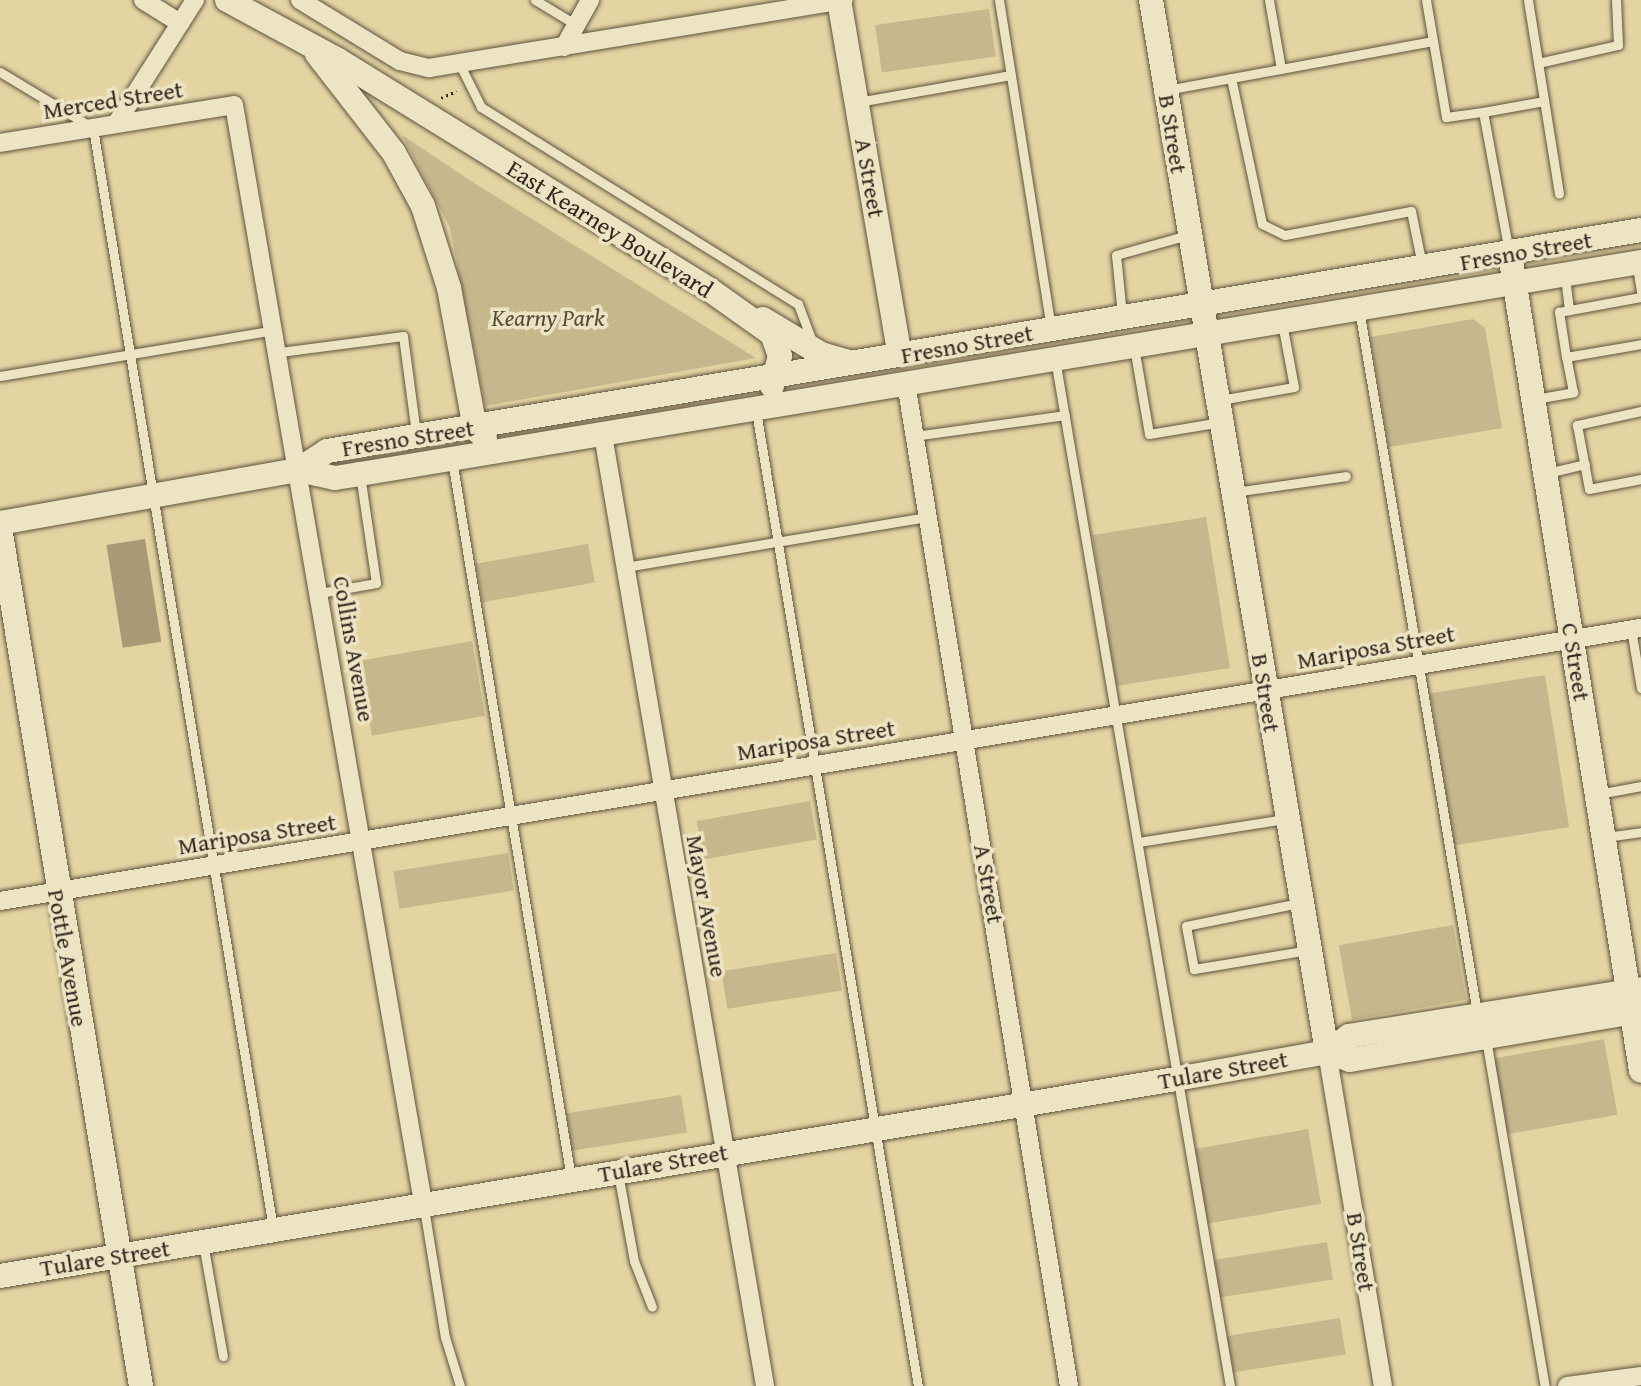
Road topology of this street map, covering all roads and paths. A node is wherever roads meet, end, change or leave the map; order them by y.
1 (144, 0) edge
2 (195, 0) edge
3 (227, 0) edge
4 (300, 0) edge
5 (535, 0) edge
6 (590, 0) edge
7 (999, 0) edge
8 (1151, 0) edge
9 (1269, 0) edge
10 (1426, 0) edge
11 (1528, 0) edge
12 (1616, 0) edge
13 (829, 1) edge
14 (180, 23) junction
15 (575, 24) junction
16 (1433, 41) junction
17 (564, 47) junction
18 (314, 51) junction
19 (1538, 63) junction
20 (460, 65) junction
21 (1281, 69) junction
22 (0, 72) edge
23 (1011, 75) junction
24 (1231, 78) junction
25 (463, 89) dead end
26 (1165, 90) junction
27 (436, 100) dead end
28 (1544, 101) junction
29 (857, 102) junction
30 (234, 105) joint
31 (1483, 112) junction
32 (116, 124) junction
33 (93, 128) junction
34 (0, 143) edge
35 (1559, 194) dead end
36 (1641, 230) edge
37 (1189, 235) junction
38 (1510, 253) junction
39 (1639, 262) edge
40 (1422, 269) junction
41 (1564, 274) junction
42 (1515, 282) junction
43 (710, 290) junction
44 (1641, 292) edge
45 (1641, 297) edge
46 (1202, 303) junction
47 (1359, 307) junction
48 (1569, 310) junction
49 (1122, 317) junction
50 (1281, 321) junction
51 (276, 330) junction
52 (1051, 330) junction
53 (1208, 332) junction
54 (1641, 344) edge
55 (1134, 346) junction
56 (814, 349) junction
57 (279, 352) junction
58 (130, 354) junction
59 (900, 355) junction
60 (1566, 357) junction
61 (1055, 358) junction
62 (854, 363) junction
63 (779, 374) junction
64 (0, 376) edge
65 (906, 383) junction
66 (1533, 400) junction
67 (755, 410) junction
68 (1221, 411) junction
69 (1641, 411) edge
70 (1065, 415) junction
71 (681, 421) junction
72 (475, 428) junction
73 (603, 435) junction
74 (417, 436) junction
75 (914, 436) junction
76 (506, 452) junction
77 (452, 460) junction
78 (1584, 464) junction
79 (298, 470) junction
80 (360, 474) junction
81 (1545, 474) junction
82 (1346, 476) dead end
83 (1641, 479) edge
84 (1234, 492) junction
85 (153, 498) junction
86 (927, 517) junction
87 (0, 526) edge
88 (778, 542) junction
89 (625, 567) junction
90 (320, 593) junction
91 (1636, 629) edge
92 (1572, 639) junction
93 (1420, 664) junction
94 (1641, 688) edge
95 (1265, 690) junction
96 (1116, 715) junction
97 (963, 741) junction
98 (817, 765) junction
99 (1641, 786) edge
100 (662, 791) junction
101 (1597, 794) junction
102 (514, 816) junction
103 (1287, 819) junction
104 (1641, 832) edge
105 (1604, 837) junction
106 (363, 841) junction
107 (1138, 842) junction
108 (214, 866) junction
109 (56, 892) junction
110 (0, 901) edge
111 (1301, 903) junction
112 (1310, 950) junction
113 (1635, 1001) edge
114 (1481, 1026) junction
115 (1327, 1052) junction
116 (1641, 1071) edge
117 (1176, 1079) junction
118 (1028, 1103) junction
119 (876, 1128) junction
120 (725, 1152) junction
121 (617, 1172) junction
122 (571, 1180) junction
123 (423, 1203) junction
124 (273, 1229) junction
125 (203, 1242) junction
126 (119, 1256) junction
127 (0, 1276) edge
128 (652, 1307) dead end
129 (223, 1356) dead end
130 (1641, 1376) edge
131 (141, 1386) edge
132 (460, 1386) edge
133 (765, 1386) edge
134 (918, 1386) edge
135 (1069, 1386) edge
136 (1230, 1386) edge
137 (1383, 1386) edge
138 (1545, 1386) edge
139 (1566, 1386) edge

1 - 14 street
2 - 14 street
3 - 18 main road, East Kearney Boulevard
4 - 20 street
5 - 15 lane
6 - 15 street
7 - 23 lane
8 - 26 main road, B Street
9 - 21 lane
10 - 16 lane
11 - 19 lane
12 - 19 lane
13 - 17 street
13 - 29 main road, A Street
14 - 32 street
15 - 17 street
16 - 21 lane
16 - 31 lane
17 - 20 street
18 - 43 main road, East Kearney Boulevard
18 - 72 main road, East Kearney Boulevard
19 - 28 lane
20 - 56 lane
21 - 24 lane
22 - 33 lane
23 - 29 lane
23 - 52 lane
24 - 26 lane
24 - 40 lane
25 - 27 path
26 - 37 main road, B Street
28 - 31 lane
28 - 35 lane
29 - 59 main road, A Street
30 - 32 street, Merced Street
30 - 51 street, Collins Avenue
31 - 38 lane
32 - 33 street, Merced Street
33 - 34 street, Merced Street
33 - 58 lane
36 - 38 main road, Fresno Street
37 - 46 main road, B Street
37 - 49 lane
38 - 40 main road, Fresno Street
38 - 42 main road, C Street
39 - 41 main road, Fresno Street
39 - 44 lane
40 - 46 main road, Fresno Street
41 - 42 main road, Fresno Street
41 - 48 lane
42 - 47 main road, Fresno Street
42 - 66 main road, C Street
43 - 56 main road
43 - 63 main road, East Kearney Boulevard
45 - 48 lane
46 - 49 main road, Fresno Street
46 - 53 main road, B Street
47 - 50 main road, Fresno Street
47 - 93 lane
48 - 60 lane
49 - 52 main road, Fresno Street
50 - 53 main road, Fresno Street
50 - 68 lane
51 - 57 street, Collins Avenue
51 - 58 lane
52 - 59 main road, Fresno Street
53 - 55 main road, Fresno Street
53 - 68 main road, B Street
54 - 60 lane
55 - 61 main road, Fresno Street
55 - 68 lane
56 - 62 main road
57 - 74 lane
57 - 79 street, Collins Avenue
58 - 64 lane
58 - 85 lane
59 - 62 main road, Fresno Street
60 - 66 lane
61 - 65 main road, Fresno Street
61 - 70 lane
62 - 63 main road, Fresno Street
63 - 71 main road
63 - 72 main road, Fresno Street
65 - 67 main road, Fresno Street
65 - 75 street, A Street
66 - 81 main road, C Street
67 - 71 main road, Fresno Street
67 - 88 lane
68 - 84 main road, B Street
69 - 78 lane
70 - 75 lane
70 - 96 lane
71 - 73 main road, Fresno Street
72 - 74 main road, Fresno Street
72 - 76 main road
73 - 76 main road, Fresno Street
73 - 89 street, Mayor Avenue
74 - 79 main road, Fresno Street
75 - 86 street, A Street
76 - 77 main road, Fresno Street
77 - 80 main road, Fresno Street
77 - 102 lane
78 - 81 lane
78 - 83 lane
79 - 80 main road, Fresno Street
79 - 85 main road, Fresno Street
79 - 90 street, Collins Avenue
80 - 90 lane
81 - 92 main road, C Street
82 - 84 lane
84 - 95 main road, B Street
85 - 87 main road, Fresno Street
85 - 108 lane
86 - 88 lane
86 - 97 street, A Street
87 - 109 main road, Pottle Avenue
88 - 89 lane
88 - 98 lane
89 - 100 street, Mayor Avenue
90 - 106 street, Collins Avenue
91 - 92 street, Mariposa Street
91 - 94 lane
92 - 93 street, Mariposa Street
92 - 101 main road, C Street
93 - 95 street, Mariposa Street
93 - 114 lane
95 - 96 street, Mariposa Street
95 - 103 main road, B Street
96 - 97 street, Mariposa Street
96 - 107 lane
97 - 98 street, Mariposa Street
97 - 118 street, A Street
98 - 100 street, Mariposa Street
98 - 119 lane
99 - 101 lane
100 - 102 street, Mariposa Street
100 - 120 street, Mayor Avenue
101 - 105 main road, C Street
102 - 106 street, Mariposa Street
102 - 122 lane
103 - 107 lane
103 - 111 main road, B Street
104 - 105 lane
105 - 113 main road, C Street
106 - 108 street, Mariposa Street
106 - 123 street, Collins Avenue
107 - 117 lane
108 - 109 street, Mariposa Street
108 - 124 lane
109 - 110 street, Mariposa Street
109 - 126 main road, Pottle Avenue
111 - 112 main road, B Street
111 - 112 lane
112 - 115 main road, B Street
113 - 114 main road, Tulare Street
113 - 116 main road, C Street
114 - 115 main road, Tulare Street
114 - 138 lane
115 - 117 main road, Tulare Street
115 - 137 street, B Street
117 - 118 main road, Tulare Street
117 - 136 lane
118 - 119 main road, Tulare Street
118 - 135 street, A Street
119 - 120 main road, Tulare Street
119 - 134 lane
120 - 121 main road, Tulare Street
120 - 133 street, Mayor Avenue
121 - 122 main road, Tulare Street
121 - 128 lane
122 - 123 main road, Tulare Street
123 - 124 main road, Tulare Street
123 - 132 lane
124 - 125 main road, Tulare Street
125 - 126 main road, Tulare Street
125 - 129 lane
126 - 127 main road, Tulare Street
126 - 131 main road, Pottle Avenue
130 - 139 street

